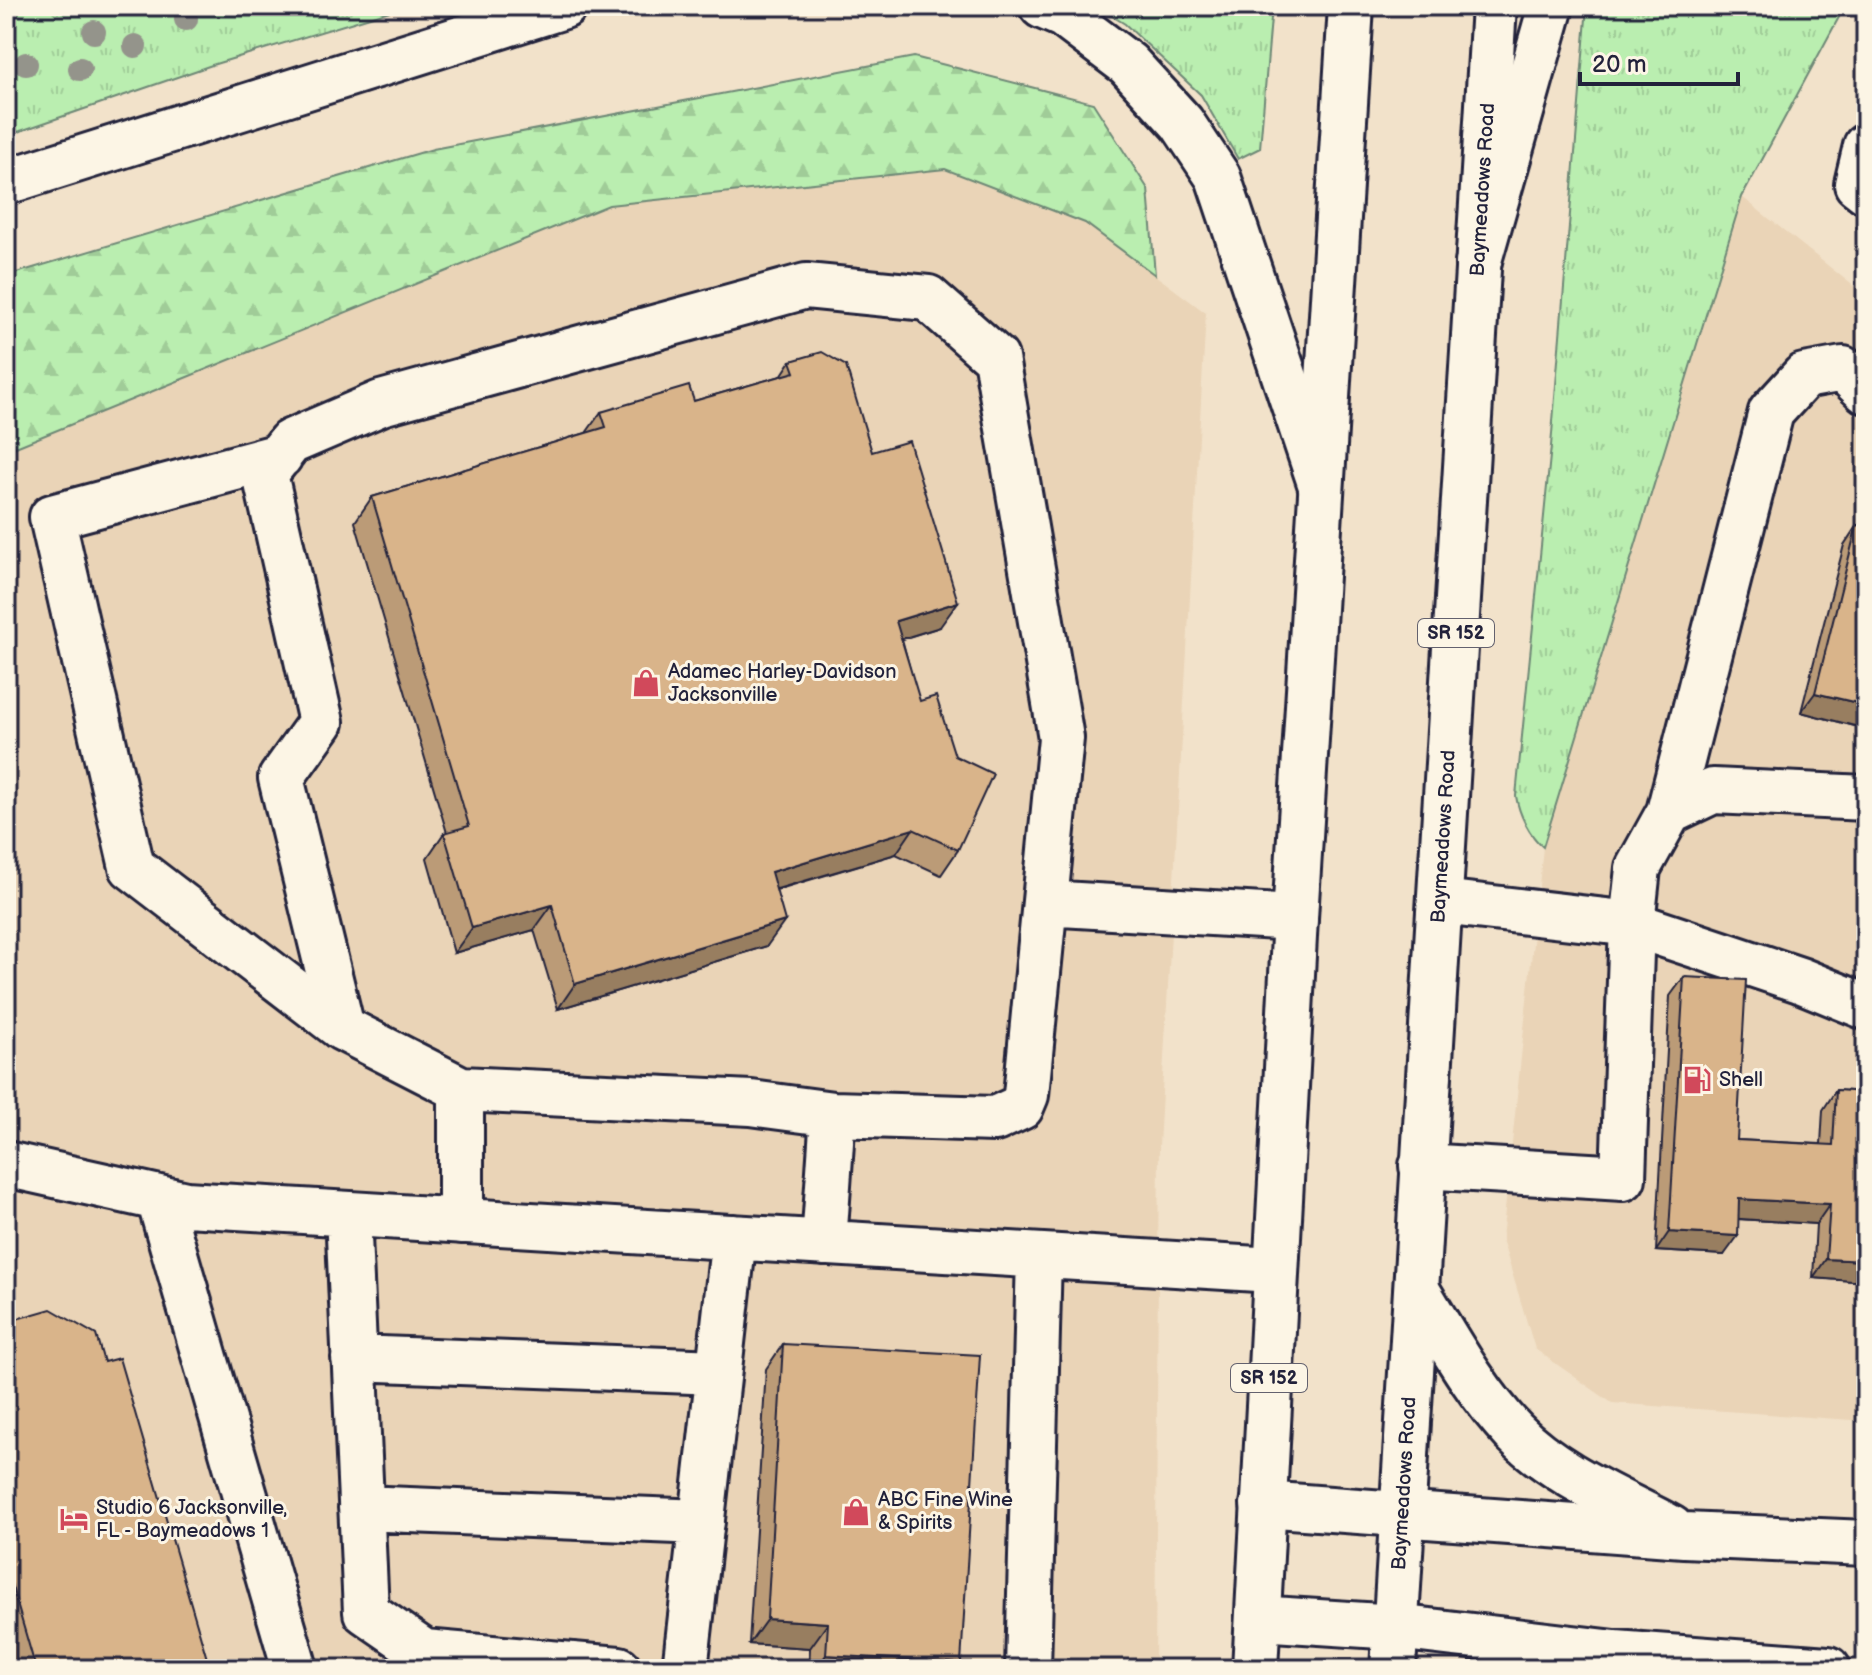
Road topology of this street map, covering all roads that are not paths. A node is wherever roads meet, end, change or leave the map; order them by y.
1 (564, 6) edge
2 (1042, 6) edge
3 (1351, 6) edge
4 (1494, 6) edge
5 (1551, 6) edge
6 (1866, 146) edge
7 (6, 182) edge
8 (1866, 191) edge
9 (1478, 264) junction
10 (1866, 391) edge
11 (280, 456) junction
12 (1321, 486) junction
13 (1866, 798) edge
14 (1669, 812) junction
15 (1441, 902) junction
16 (1045, 903) junction
17 (1295, 918) junction
18 (1632, 924) junction
19 (1866, 1007) edge
20 (342, 1028) junction
21 (461, 1089) junction
22 (833, 1114) junction
23 (6, 1164) edge
24 (1422, 1166) junction
25 (159, 1199) junction
26 (348, 1214) junction
27 (461, 1221) junction
28 (734, 1237) junction
29 (824, 1243) junction
30 (1039, 1256) junction
31 (1274, 1270) junction
32 (1417, 1275) junction
33 (354, 1358) junction
34 (718, 1372) junction
35 (1263, 1504) junction
36 (361, 1508) junction
37 (1405, 1517) junction
38 (702, 1522) junction
39 (1684, 1535) junction
40 (1866, 1543) edge
41 (1258, 1618) junction
42 (1395, 1648) edge
43 (1597, 1661) edge
44 (295, 1669) edge
45 (619, 1669) edge
46 (685, 1669) edge
47 (1028, 1669) edge
48 (1255, 1669) edge
49 (1828, 1669) edge

1 - 7 main road
2 - 12 main road
3 - 12 main road, SR 152
4 - 9 main road, Baymeadows Road / SR 152
5 - 9 main road
6 - 8 main road
9 - 15 main road, Baymeadows Road / SR 152
10 - 14 main road
11 - 16 main road
11 - 20 main road
11 - 20 main road
12 - 17 main road, SR 152
13 - 14 main road
14 - 18 main road
15 - 18 main road
15 - 24 main road, Baymeadows Road / SR 152
16 - 17 main road
16 - 22 main road
17 - 31 main road, SR 152
18 - 19 main road
18 - 24 main road
20 - 21 main road
21 - 22 main road
21 - 27 main road
22 - 29 main road
23 - 25 main road
24 - 32 main road, Baymeadows Road / SR 152
25 - 26 main road
25 - 44 main road
26 - 27 main road
26 - 33 main road
27 - 28 main road
28 - 29 main road
28 - 34 main road
29 - 30 main road
30 - 31 main road
30 - 47 main road
31 - 35 main road, SR 152
32 - 37 main road, Baymeadows Road / SR 152
32 - 39 main road
33 - 34 main road
33 - 36 main road
34 - 38 main road
35 - 37 main road
35 - 41 main road, SR 152
36 - 38 main road
36 - 45 main road
37 - 39 main road
37 - 42 main road, Baymeadows Road / SR 152
38 - 46 main road
39 - 40 main road
41 - 42 main road
41 - 48 main road, SR 152
42 - 43 main road
43 - 49 main road

